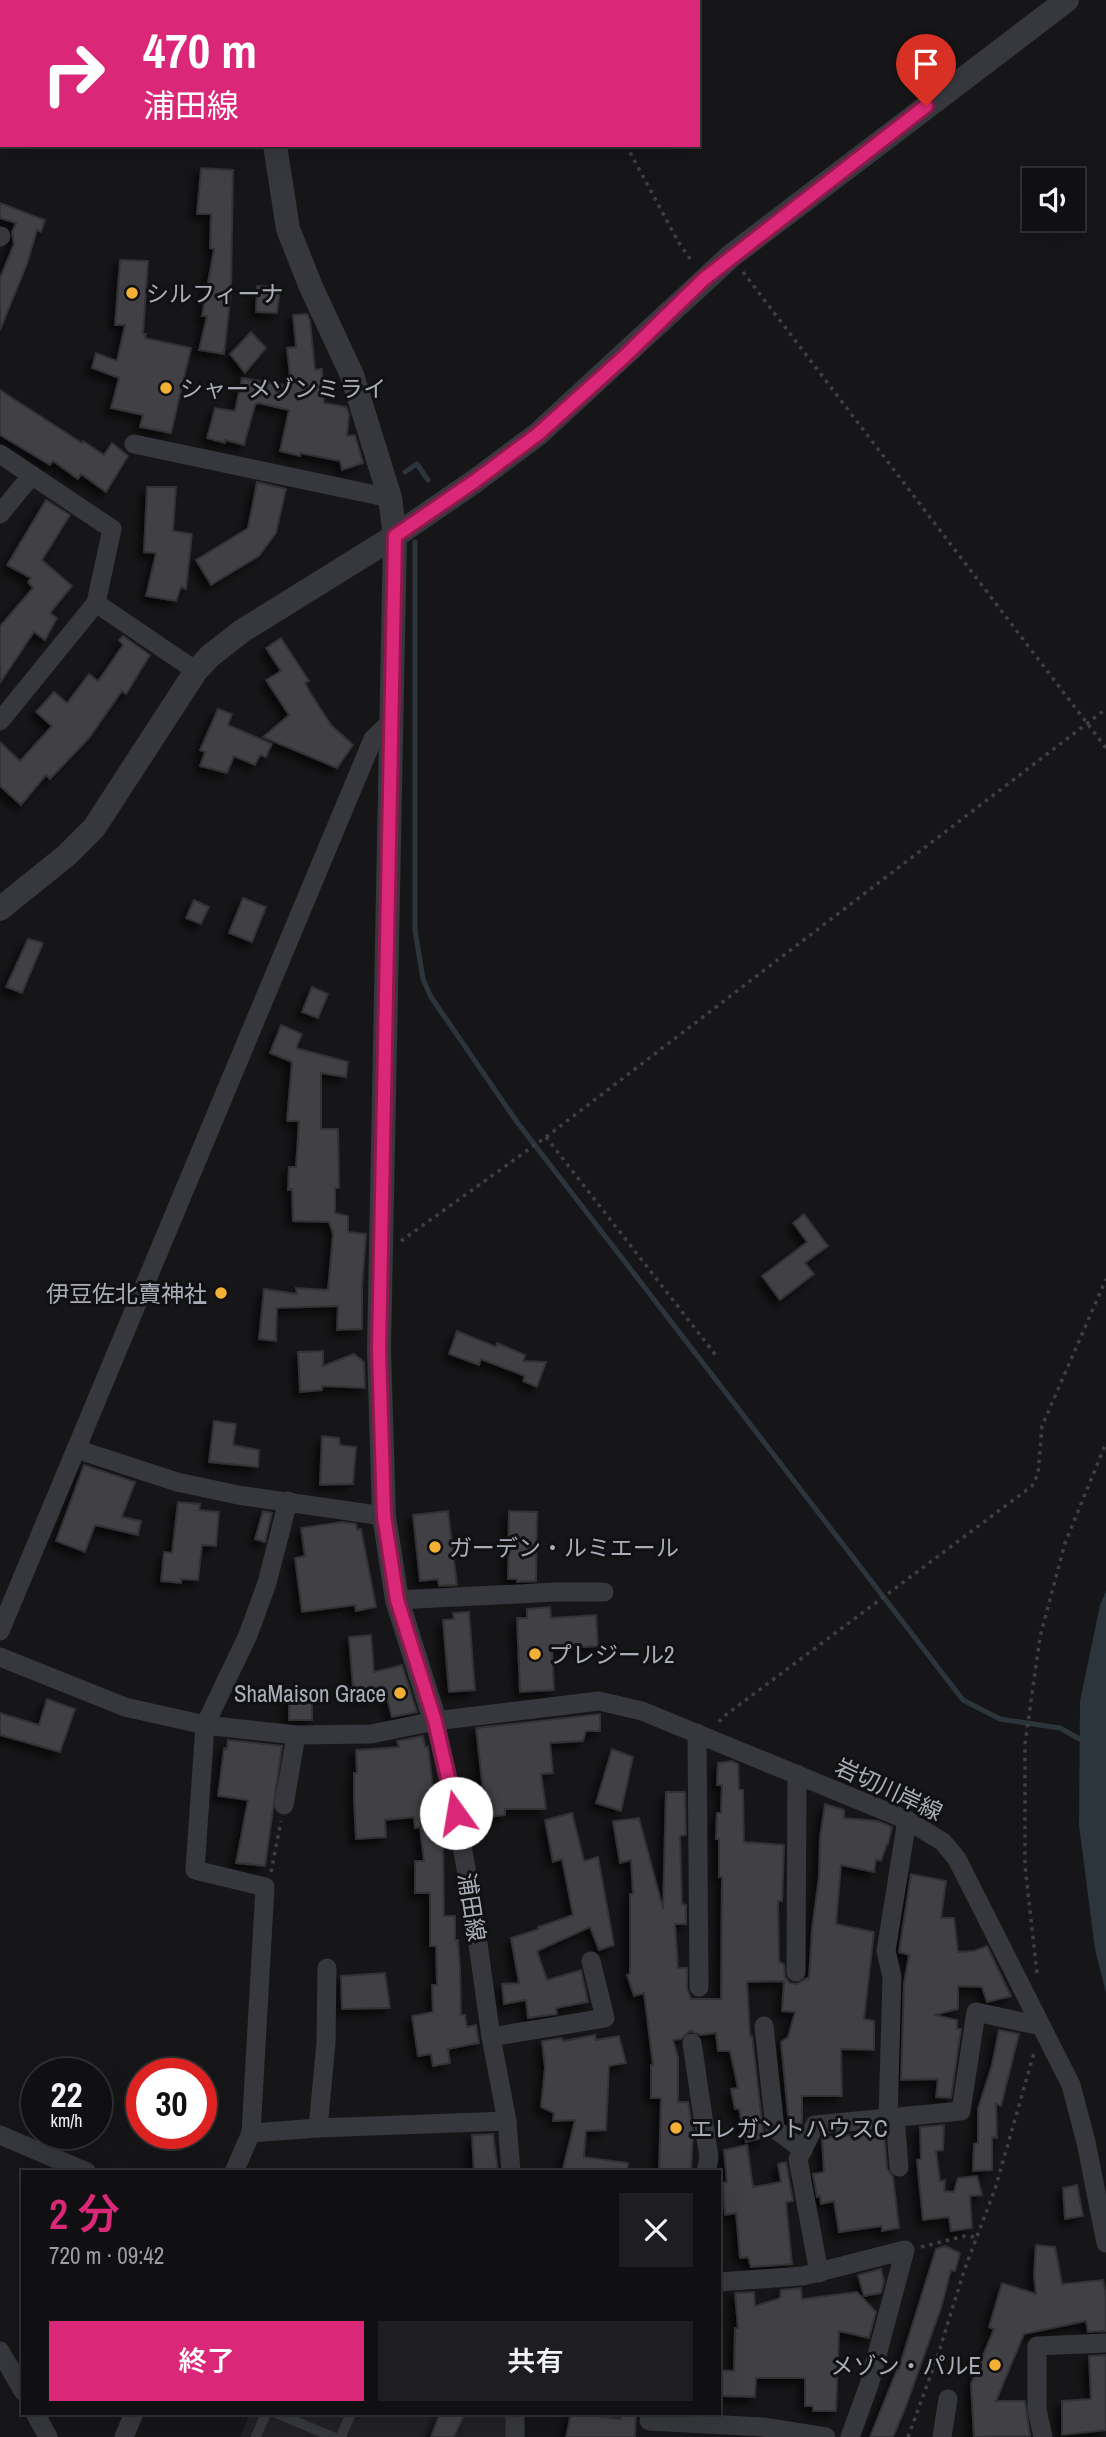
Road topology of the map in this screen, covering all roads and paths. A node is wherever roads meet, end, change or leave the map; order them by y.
1 (1067, 0) edge
2 (275, 147) edge
3 (627, 147) edge
4 (731, 256) junction
5 (704, 279) junction
6 (134, 444) dead end
7 (0, 454) edge
8 (32, 475) junction
9 (390, 498) junction
10 (0, 514) edge
11 (395, 536) junction
12 (96, 603) junction
13 (196, 671) junction
14 (1106, 709) edge
15 (393, 720) junction
16 (0, 721) edge
17 (1087, 724) junction
18 (1106, 748) edge
19 (0, 909) edge
20 (546, 1136) junction
21 (380, 1256) junction
22 (1106, 1279) edge
23 (718, 1358) dead end
24 (1106, 1443) edge
25 (76, 1449) junction
26 (288, 1501) junction
27 (320, 1506) junction
28 (384, 1516) junction
29 (333, 1583) dead end
30 (604, 1592) dead end
31 (397, 1600) junction
32 (0, 1631) edge
33 (0, 1657) edge
34 (435, 1721) junction
35 (205, 1725) junction
36 (296, 1735) junction
37 (702, 1736) junction
38 (797, 1774) junction
39 (284, 1805) joint
40 (907, 1820) junction
41 (265, 1887) junction
42 (591, 1961) dead end
43 (327, 1968) dead end
44 (796, 1972) dead end
45 (1037, 1975) dead end
46 (699, 1986) dead end
47 (764, 2026) dead end
48 (1041, 2026) junction
49 (491, 2037) junction
50 (692, 2043) dead end
51 (891, 2118) junction
52 (507, 2121) junction
53 (318, 2128) junction
54 (251, 2133) junction
55 (0, 2135) edge
56 (803, 2150) junction
57 (899, 2167) dead end
58 (82, 2170) edge
59 (235, 2170) edge
60 (512, 2170) edge
61 (706, 2170) edge
62 (977, 2237) junction
63 (1106, 2243) edge
64 (905, 2250) junction
65 (819, 2273) junction
66 (721, 2282) edge
67 (1106, 2343) edge
68 (0, 2351) edge
69 (21, 2388) edge
70 (948, 2399) dead end
71 (36, 2415) edge
72 (133, 2415) edge
73 (265, 2415) edge
74 (281, 2415) edge
75 (350, 2415) edge
76 (515, 2415) edge
77 (650, 2424) edge
78 (48, 2437) edge
79 (124, 2437) edge
80 (256, 2437) edge
81 (333, 2437) edge
82 (341, 2437) edge
83 (515, 2437) edge
84 (826, 2437) edge
85 (850, 2437) edge
86 (908, 2437) edge
87 (942, 2437) edge
88 (1043, 2437) edge

1 - 4 street
2 - 9 street, 浦田線
3 - 5 path
4 - 5 street
4 - 17 path
5 - 11 street
6 - 9 street
7 - 8 street
8 - 10 street
8 - 12 street
9 - 11 street, 浦田線
11 - 13 street
11 - 15 street, 浦田線
12 - 13 street
12 - 16 street
13 - 19 street
14 - 17 path
15 - 21 street, 浦田線
15 - 25 street
17 - 18 path
17 - 20 path
20 - 21 path
20 - 23 path
21 - 28 street, 浦田線
22 - 37 path
24 - 45 path
25 - 26 street
25 - 32 street
26 - 27 street
26 - 35 street
27 - 28 street
27 - 29 path
28 - 31 street, 浦田線
30 - 31 street
31 - 34 street, 浦田線
33 - 35 street, 岩切川岸線
34 - 36 street, 岩切川岸線
34 - 37 street, 岩切川岸線
34 - 49 street, 浦田線
35 - 36 street, 岩切川岸線
35 - 41 street
36 - 39 street
37 - 38 street, 岩切川岸線
37 - 46 street
38 - 40 street, 岩切川岸線
38 - 44 street
39 - 41 path
40 - 48 street, 岩切川岸線
40 - 51 street
41 - 54 street
42 - 49 street
43 - 53 street
47 - 56 street
48 - 51 street
48 - 62 path
48 - 63 street, 岩切川岸線
49 - 52 street, 浦田線
50 - 61 street
51 - 56 street
51 - 57 street
52 - 53 street
52 - 60 street, 浦田線
53 - 54 street
54 - 59 street
55 - 58 street
56 - 65 street
62 - 64 path
62 - 86 path
64 - 65 street
64 - 85 street
65 - 66 street
67 - 88 street
68 - 69 street
70 - 87 street
71 - 78 street
72 - 79 street
73 - 80 lane
74 - 81 lane
75 - 82 lane
76 - 83 street
77 - 84 street

